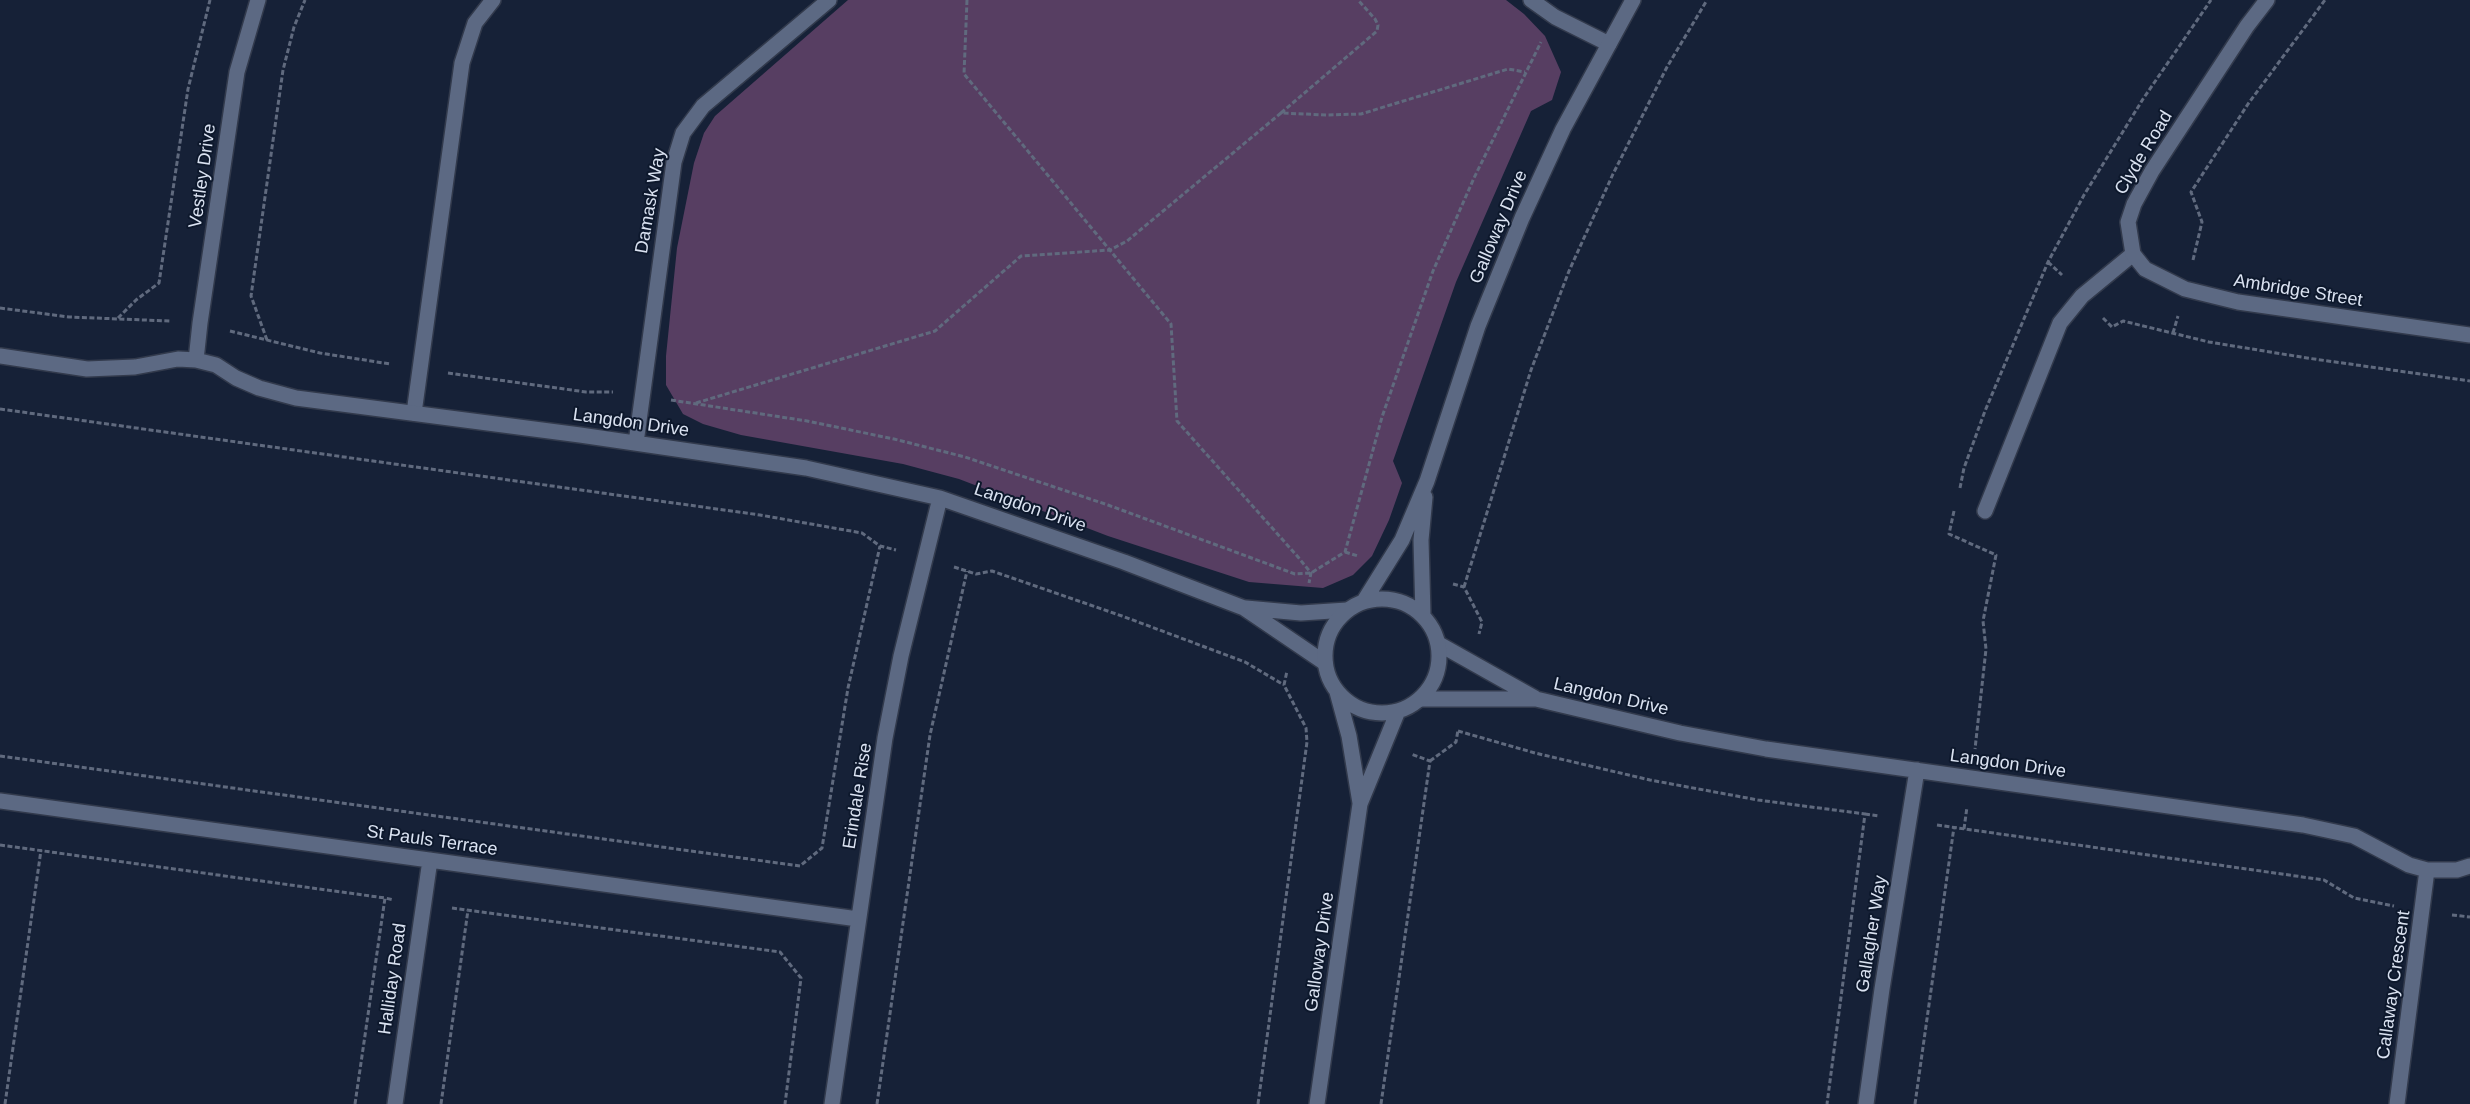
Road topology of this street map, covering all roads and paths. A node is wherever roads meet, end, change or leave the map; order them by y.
1 (210, 0) edge
2 (258, 0) edge
3 (305, 0) edge
4 (493, 0) edge
5 (829, 0) edge
6 (967, 0) edge
7 (1358, 0) edge
8 (1531, 0) edge
9 (1633, 0) edge
10 (1707, 0) edge
11 (2267, 0) edge
12 (2325, 0) edge
13 (1555, 16) junction
14 (1609, 44) junction
15 (1524, 72) junction
16 (1281, 113) junction
17 (1110, 250) junction
18 (2133, 254) junction
19 (2185, 289) junction
20 (118, 318) dead end
21 (2470, 335) edge
22 (267, 340) dead end
23 (0, 356) edge
24 (350, 358) dead end
25 (196, 360) junction
26 (420, 369) junction
27 (2470, 381) edge
28 (643, 395) junction
29 (693, 404) junction
30 (0, 409) edge
31 (414, 413) junction
32 (636, 442) junction
33 (1426, 481) junction
34 (940, 498) junction
35 (1985, 511) dead end
36 (880, 546) junction
37 (1996, 555) dead end
38 (924, 558) junction
39 (967, 571) junction
40 (1311, 573) junction
41 (1464, 587) dead end
42 (1364, 601) junction
43 (1244, 608) junction
44 (1347, 610) junction
45 (1301, 613) junction
46 (1423, 615) junction
47 (1293, 641) junction
48 (1439, 644) junction
49 (1325, 663) junction
50 (1284, 686) junction
51 (1337, 692) junction
52 (1421, 699) junction
53 (1536, 699) junction
54 (1398, 711) junction
55 (1306, 728) junction
56 (1458, 731) dead end
57 (1349, 736) junction
58 (1383, 744) junction
59 (0, 756) edge
60 (1917, 770) junction
61 (1971, 778) junction
62 (0, 804) edge
63 (1360, 804) junction
64 (1865, 814) junction
65 (1910, 820) junction
66 (1954, 827) junction
67 (1964, 829) junction
68 (0, 845) edge
69 (41, 850) junction
70 (430, 860) junction
71 (2470, 866) edge
72 (2427, 870) junction
73 (385, 898) junction
74 (422, 905) junction
75 (468, 910) junction
76 (2423, 911) junction
77 (2470, 917) edge
78 (858, 919) junction
79 (5, 1104) edge
80 (355, 1104) edge
81 (395, 1104) edge
82 (441, 1104) edge
83 (785, 1104) edge
84 (832, 1104) edge
85 (877, 1104) edge
86 (1258, 1104) edge
87 (1317, 1104) edge
88 (1381, 1104) edge
89 (1826, 1104) edge
90 (1866, 1104) edge
91 (1915, 1104) edge
92 (2397, 1104) edge

1 - 20 path
2 - 25 street, Vestley Drive
3 - 22 path
4 - 26 street
5 - 28 street, Damask Way
6 - 17 path
7 - 16 path
8 - 13 street
9 - 14 street, Galloway Drive
10 - 41 path
11 - 18 street, Clyde Road
12 - 19 path
13 - 14 street
13 - 15 path
14 - 33 street, Galloway Drive
15 - 16 path
15 - 40 path
16 - 17 path
17 - 29 path
17 - 40 path
18 - 19 street, Ambridge Street
18 - 35 street
19 - 21 street, Ambridge Street
19 - 27 path
23 - 25 street, Langdon Drive
24 - 26 path
25 - 31 street, Langdon Drive
26 - 28 path
26 - 31 street
28 - 29 path
28 - 32 street, Damask Way
29 - 40 path
30 - 36 path
31 - 32 street, Langdon Drive
32 - 34 street, Langdon Drive
33 - 42 street, Galloway Drive
33 - 46 street, Galloway Drive
34 - 38 street, Erindale Rise
34 - 43 street, Langdon Drive
36 - 38 path
36 - 59 path
37 - 61 path
38 - 39 path
38 - 78 street, Erindale Rise
39 - 50 path
39 - 85 path
40 - 45 path
42 - 44 street
42 - 46 street
43 - 45 street, Langdon Drive
43 - 47 street, Langdon Drive
44 - 45 street, Langdon Drive
44 - 49 street
46 - 48 street
47 - 49 street, Langdon Drive
47 - 50 path
48 - 52 street
48 - 53 street, Langdon Drive
49 - 51 street
50 - 55 path
51 - 54 street
51 - 57 street, Galloway Drive
52 - 53 street, Langdon Drive
52 - 54 street
53 - 60 street, Langdon Drive
54 - 58 street, Galloway Drive
55 - 57 path
55 - 86 path
56 - 64 path
57 - 63 street, Galloway Drive
58 - 63 street, Galloway Drive
58 - 88 path
60 - 61 street, Langdon Drive
60 - 65 street, Gallagher Way
61 - 67 path
61 - 72 street, Langdon Drive
62 - 70 street, St Pauls Terrace
63 - 87 street, Galloway Drive
64 - 65 path
64 - 89 path
65 - 66 path
65 - 90 street, Gallagher Way
66 - 67 path
66 - 91 path
67 - 76 path
68 - 69 path
69 - 73 path
69 - 79 path
70 - 74 street, Halliday Road
70 - 78 street, St Pauls Terrace
71 - 72 street, Langdon Drive
72 - 76 street, Callaway Crescent
73 - 74 path
73 - 80 path
74 - 75 path
74 - 81 street, Halliday Road
75 - 82 path
75 - 83 path
76 - 77 path
76 - 92 street, Callaway Crescent
78 - 84 street, Erindale Rise

